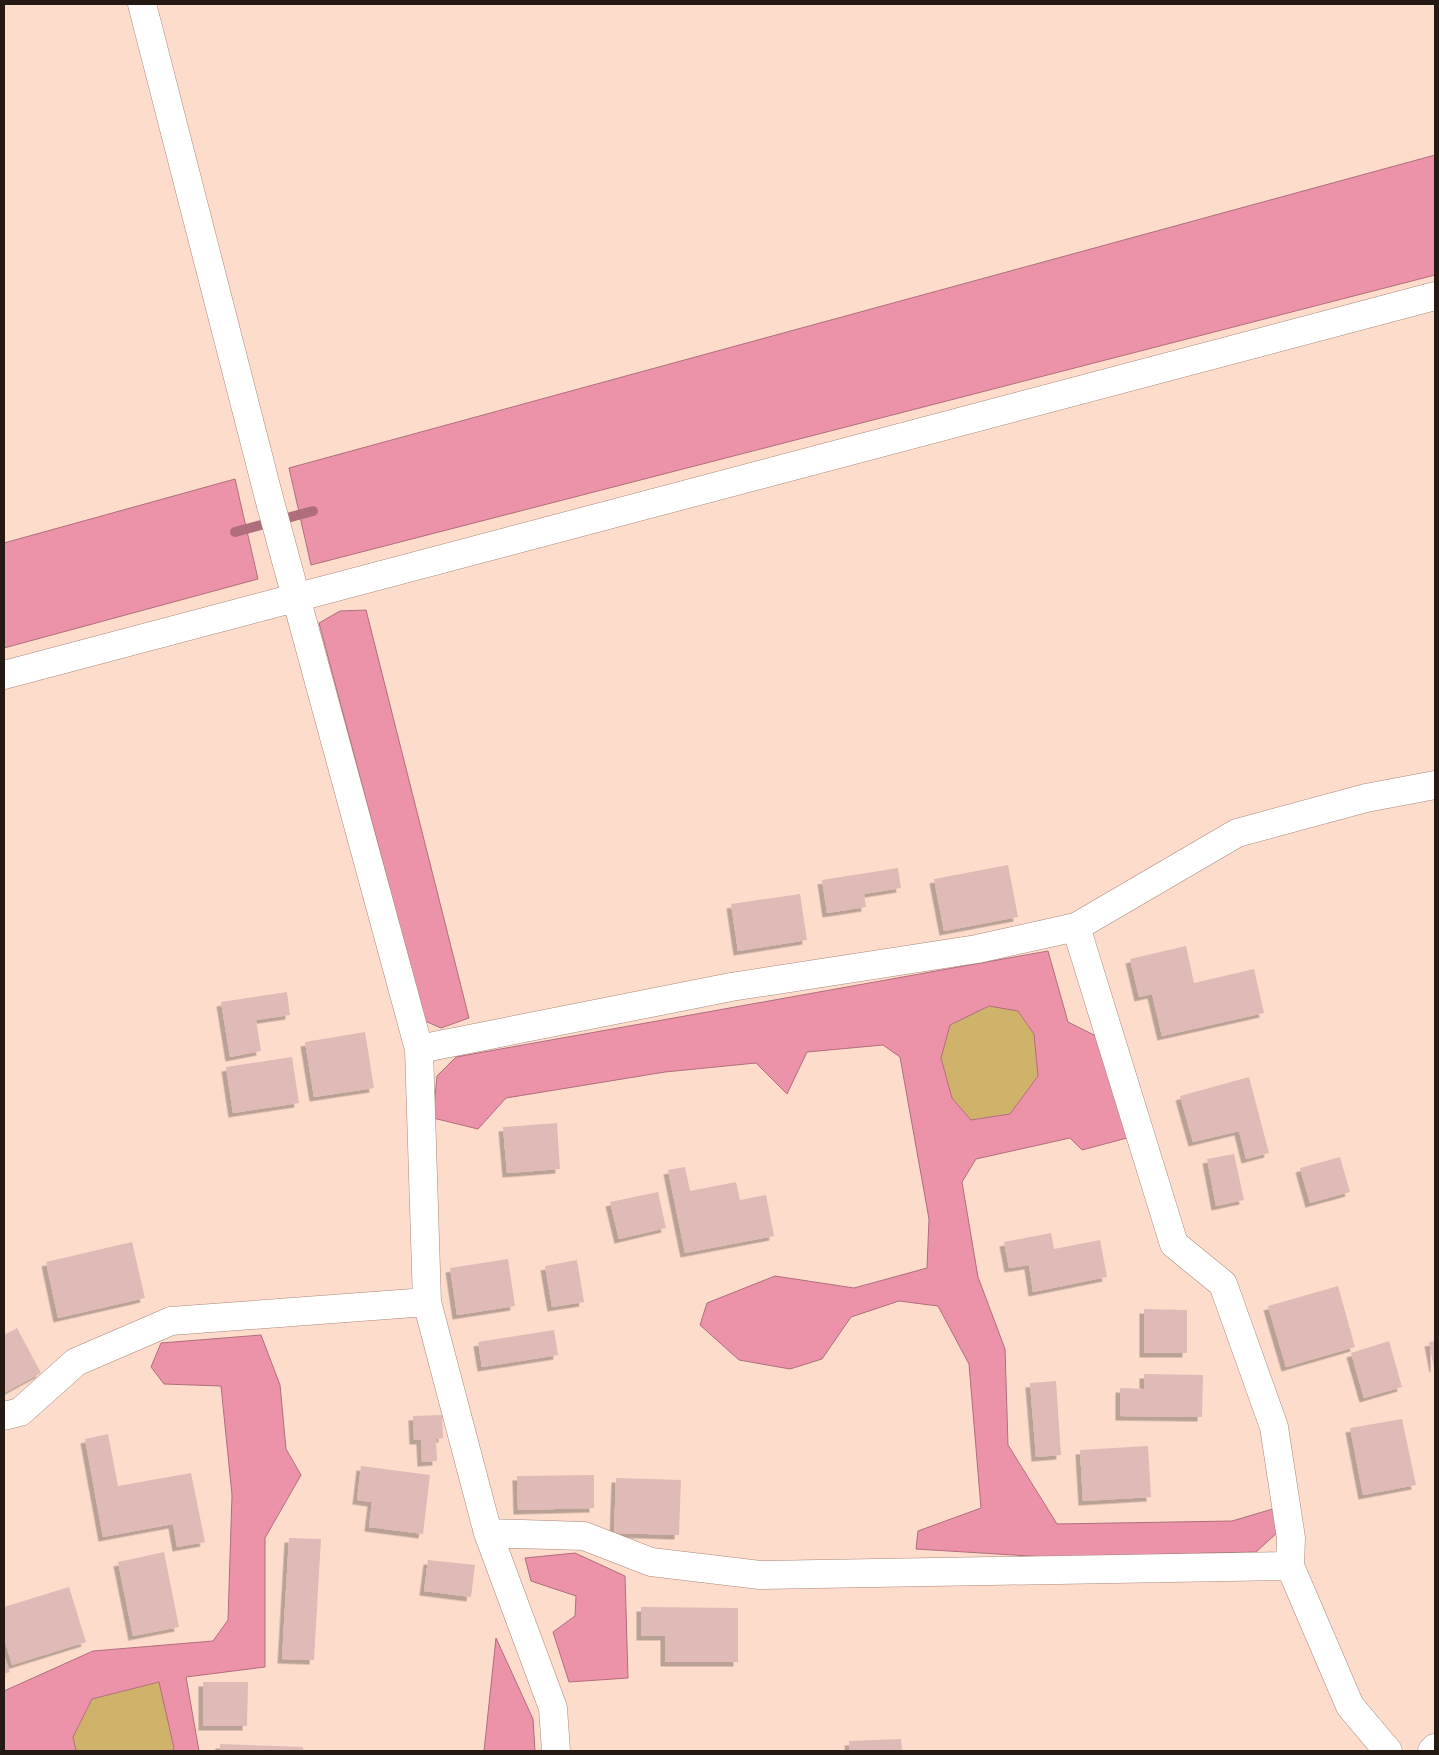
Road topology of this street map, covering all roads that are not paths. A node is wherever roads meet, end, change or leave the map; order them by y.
1 (142, 4) edge
2 (1435, 296) edge
3 (296, 599) junction
4 (4, 675) edge
5 (1435, 786) edge
6 (1076, 927) junction
7 (420, 1049) junction
8 (427, 1302) junction
9 (4, 1416) edge
10 (488, 1533) junction
11 (1290, 1566) junction
12 (1435, 1748) edge
13 (556, 1751) edge
14 (1388, 1751) edge
15 (1432, 1751) edge

1 - 3 street
2 - 3 street
3 - 4 street
3 - 7 street
5 - 6 street
6 - 7 street
6 - 11 street
7 - 8 street
8 - 9 street
8 - 10 street
10 - 11 street
10 - 13 street
11 - 14 street
12 - 15 street

